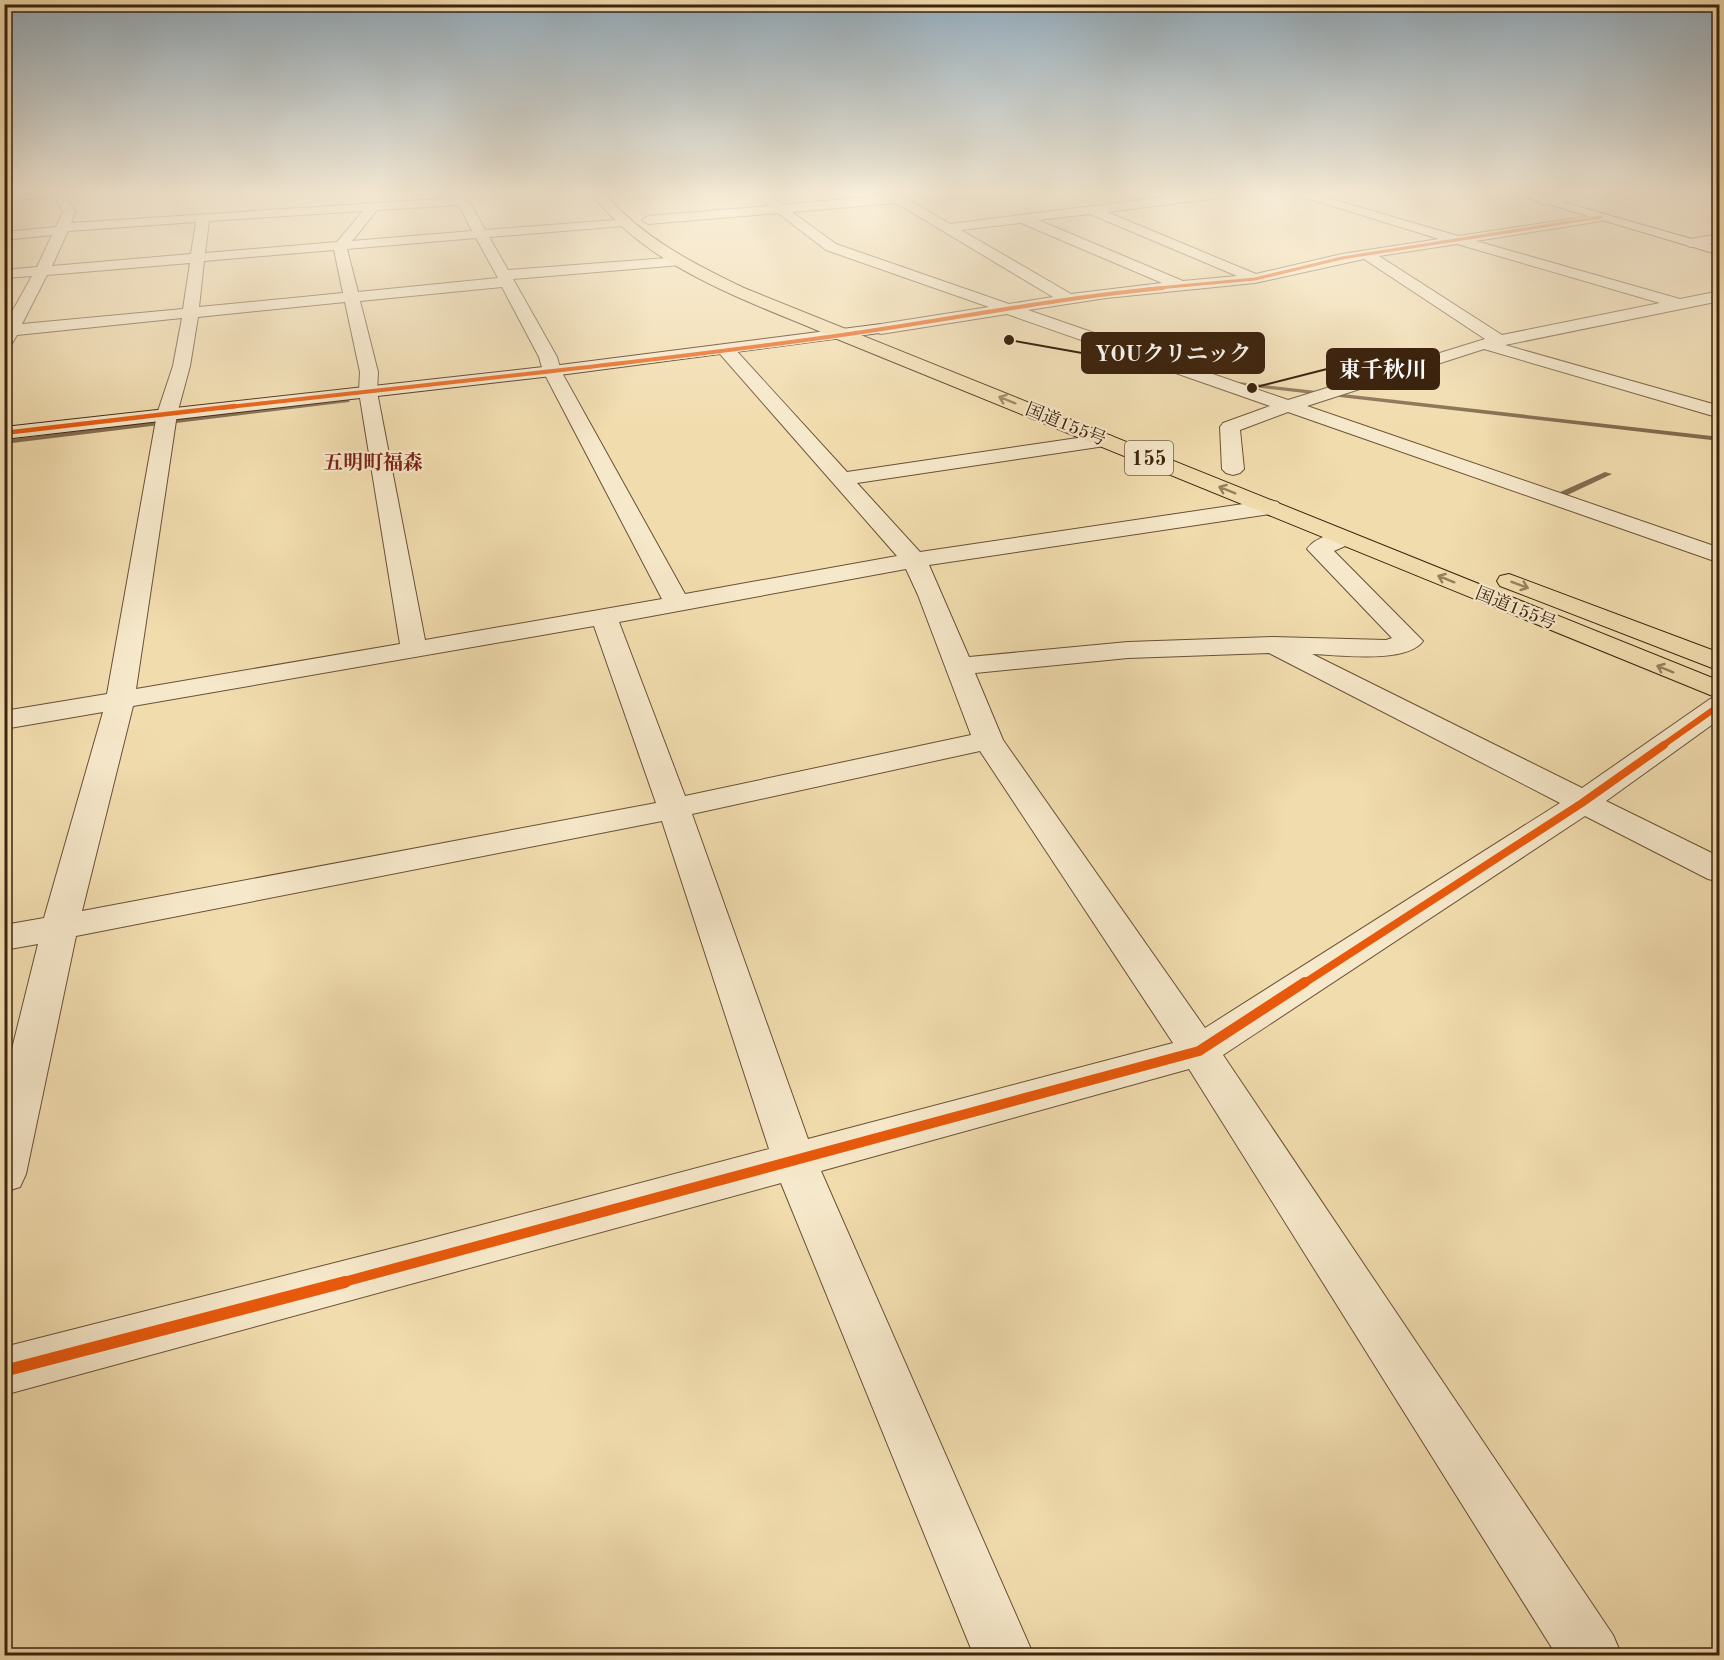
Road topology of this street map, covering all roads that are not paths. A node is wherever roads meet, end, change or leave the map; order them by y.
1 (36, 271) edge
2 (42, 271) edge
3 (196, 271) edge
4 (346, 271) edge
5 (500, 271) edge
6 (578, 271) edge
7 (702, 271) edge
8 (739, 271) edge
9 (901, 271) edge
10 (1021, 271) edge
11 (1147, 271) edge
12 (1238, 271) edge
13 (1289, 271) edge
14 (1390, 271) edge
15 (1565, 271) edge
16 (4, 274) edge
17 (504, 279) junction
18 (1256, 279) junction
19 (1181, 286) junction
20 (1719, 296) edge
21 (352, 297) junction
22 (1068, 299) junction
23 (1679, 305) junction
24 (1009, 309) junction
25 (191, 312) junction
26 (1709, 313) dead end
27 (881, 328) junction
28 (7, 335) edge
29 (843, 335) junction
30 (914, 342) dead end
31 (1492, 343) junction
32 (726, 350) junction
33 (552, 371) junction
34 (368, 392) junction
35 (1719, 398) edge
36 (1290, 405) junction
37 (1700, 406) junction
38 (1719, 412) edge
39 (167, 414) junction
40 (4, 433) edge
41 (1105, 440) junction
42 (1211, 460) dead end
43 (1233, 469) junction
44 (1253, 477) dead end
45 (844, 479) junction
46 (1270, 507) junction
47 (1344, 537) junction
48 (1719, 556) edge
49 (914, 560) junction
50 (1489, 573) dead end
51 (678, 604) junction
52 (604, 617) junction
53 (1273, 645) junction
54 (414, 650) junction
55 (1719, 663) edge
56 (959, 666) junction
57 (1719, 691) edge
58 (120, 701) junction
59 (1719, 705) edge
60 (4, 720) edge
61 (988, 740) junction
62 (1582, 803) junction
63 (674, 809) junction
64 (1719, 871) edge
65 (60, 927) junction
66 (4, 938) edge
67 (1199, 1050) junction
68 (794, 1160) junction
69 (4, 1174) edge
70 (4, 1371) edge
71 (1004, 1656) edge
72 (1592, 1656) edge

1 - 16 street
2 - 28 street
3 - 25 street
4 - 21 street
5 - 17 street
6 - 17 street
7 - 29 highway, 国道155号 / 155
8 - 27 highway
9 - 24 street
10 - 22 street
11 - 19 street
12 - 18 street
13 - 18 street
14 - 31 street
15 - 23 street
17 - 21 street
17 - 33 street
18 - 19 street
19 - 22 street
20 - 23 street
21 - 25 street
21 - 34 street
22 - 24 street
23 - 26 street
23 - 31 street
24 - 27 street
24 - 36 street
25 - 28 street
25 - 39 street
27 - 29 street
27 - 30 highway
29 - 32 street
41 -> 29 highway, 国道155号 / 155
31 - 36 street
31 - 37 street
32 - 33 street
32 - 45 street
33 - 34 street
33 - 51 street
34 - 39 street
34 - 54 street
35 - 37 street
36 - 43 street
36 - 48 street
37 - 38 street
39 - 40 street
39 - 58 street
41 - 45 street
46 -> 41 highway, 国道155号 / 155
42 - 43 highway
43 - 44 highway
45 - 49 street
46 - 47 highway, 国道155号 / 155
46 - 49 street
47 - 53 street
57 -> 47 highway, 国道155号 / 155
49 - 51 street
49 - 56 street
50 -> 55 highway, 国道155号
51 - 52 street
52 - 54 street
52 - 63 street
53 - 56 street
53 - 62 street
54 - 58 street
56 - 61 street
58 - 60 street
58 - 65 street
59 - 62 street
61 - 63 street
61 - 67 street
62 - 64 street
62 - 67 street
63 - 65 street
63 - 68 street
65 - 66 street
65 - 69 street
67 - 68 street
67 - 72 street
68 - 70 street
68 - 71 street

